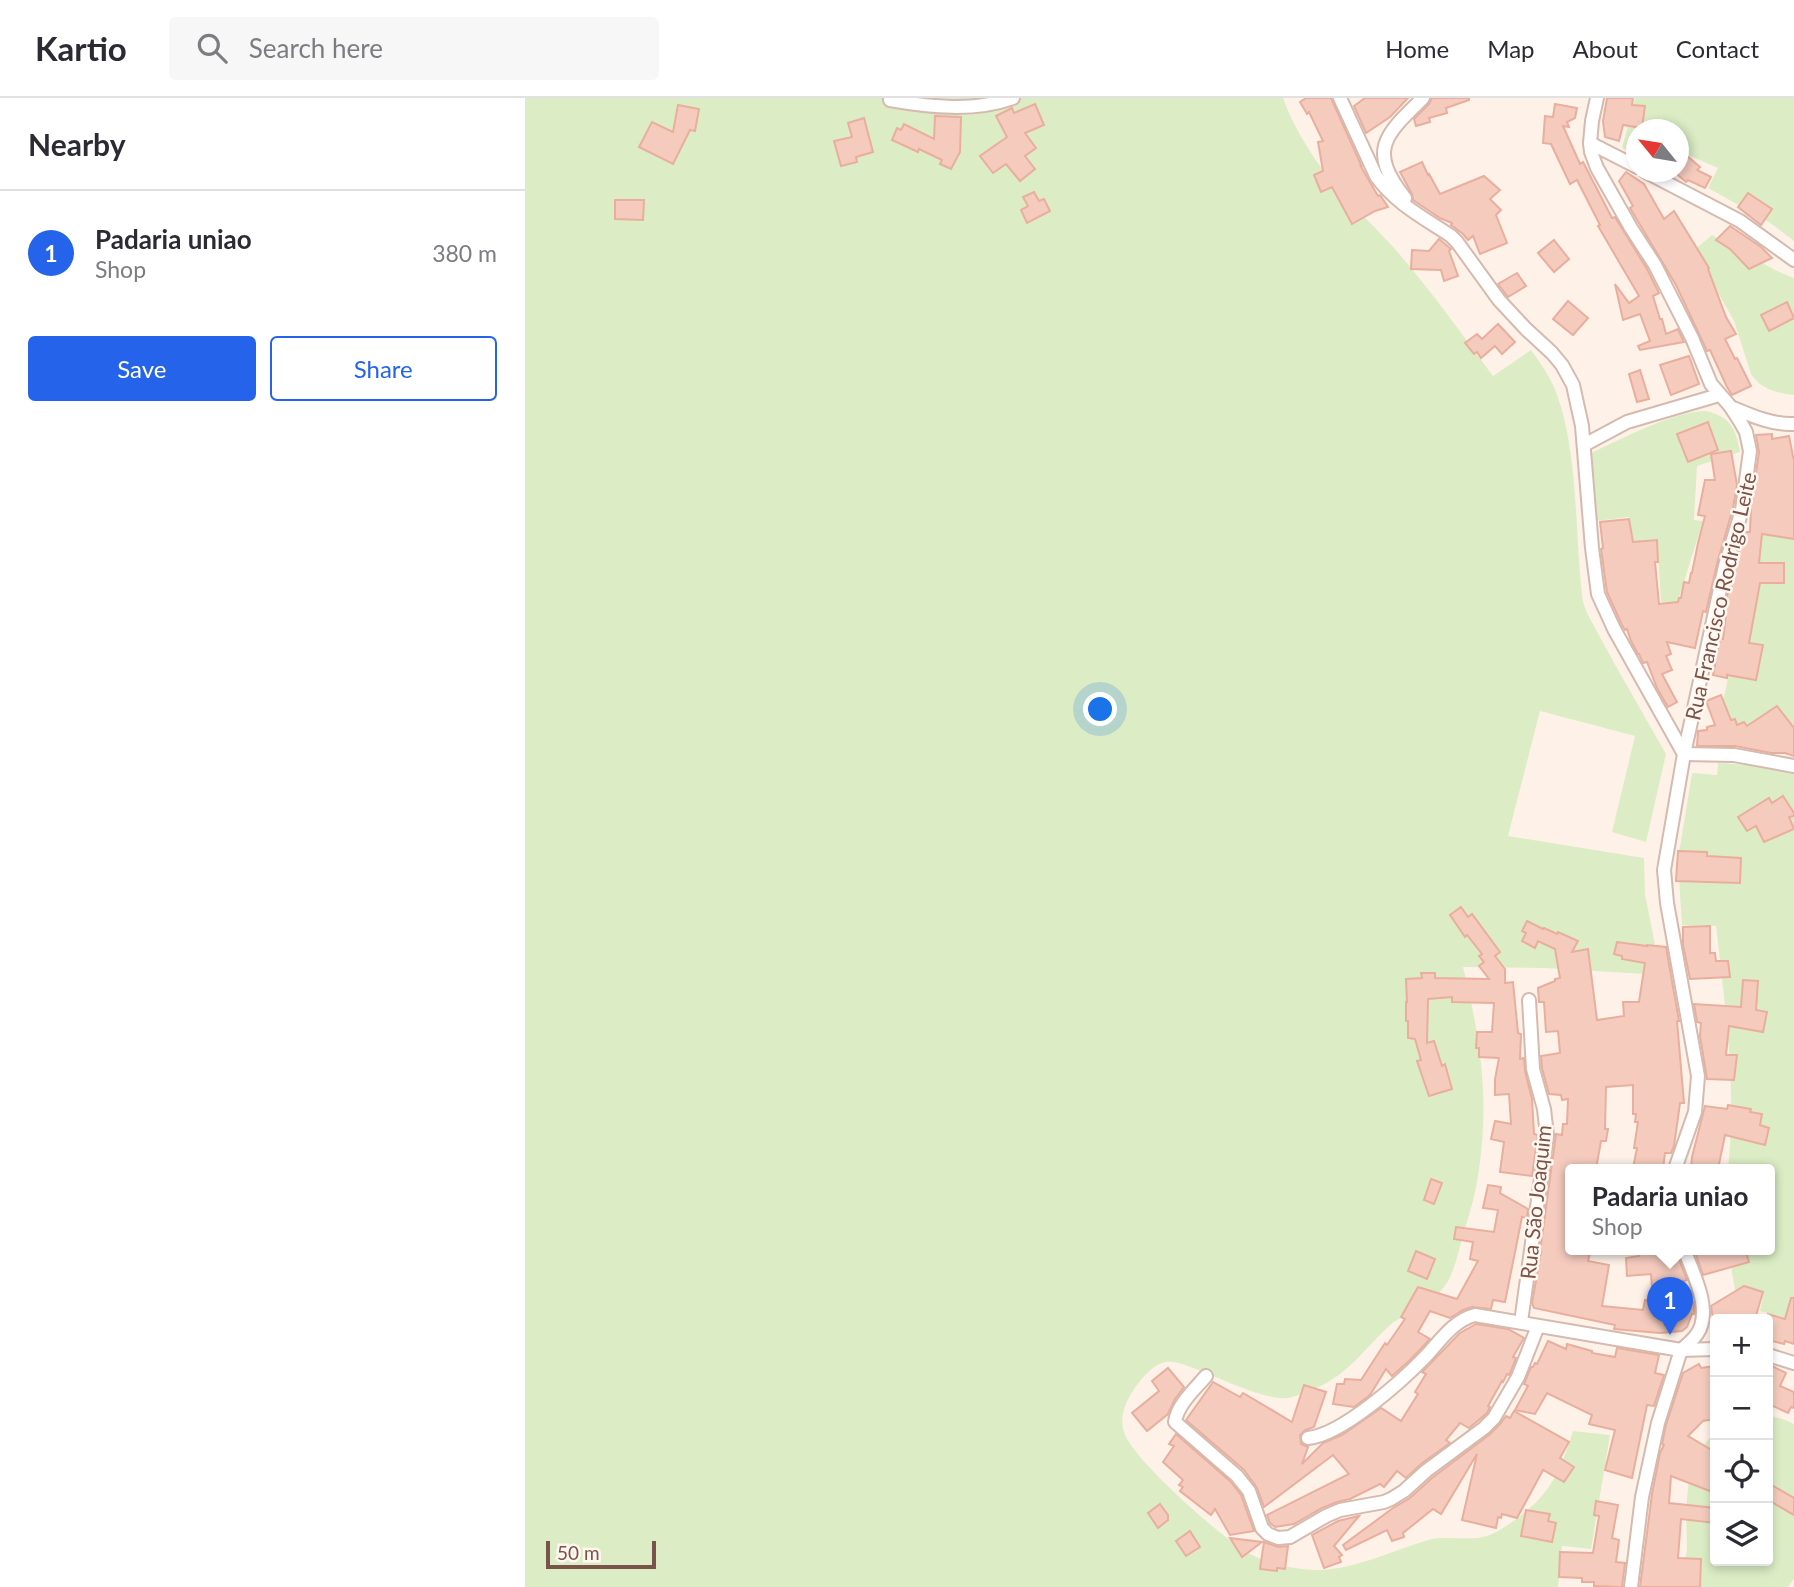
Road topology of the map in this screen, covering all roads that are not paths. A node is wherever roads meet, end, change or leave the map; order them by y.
1 (1013, 98) edge
2 (1339, 98) edge
3 (1423, 98) edge
4 (1597, 98) edge
5 (890, 100) edge
6 (1590, 143) junction
7 (1626, 162) edge
8 (1665, 182) edge
9 (1418, 215) junction
10 (1794, 260) edge
11 (1719, 395) junction
12 (1730, 407) junction
13 (1775, 422) junction
14 (1794, 424) edge
15 (1749, 441) junction
16 (1584, 445) junction
17 (1684, 754) junction
18 (1794, 765) edge
19 (1529, 1000) dead end
20 (1677, 1164) edge
21 (1686, 1255) edge
22 (1521, 1322) junction
23 (1538, 1326) junction
24 (1710, 1349) edge
25 (1681, 1350) junction
26 (1773, 1357) edge
27 (1794, 1363) edge
28 (1206, 1376) dead end
29 (1308, 1438) dead end
30 (1631, 1587) edge

1 - 5 street
2 - 9 street
3 - 9 street
4 - 6 street
6 - 7 street
6 - 11 street, Rua Francisco Rodrigo Leite
8 - 10 street
9 - 16 street
11 - 12 street, Rua Francisco Rodrigo Leite
11 - 16 street
12 - 13 street
12 - 15 street, Rua Francisco Rodrigo Leite
13 - 14 street
13 - 15 street
15 - 17 street, Rua Francisco Rodrigo Leite
16 - 17 street
17 - 18 street
17 - 20 street, Rua Francisco Rodrigo Leite
19 - 22 street, Rua São Joaquim
21 - 25 street
22 - 23 street
22 - 29 street
23 - 25 street
23 - 28 street
24 - 25 street
25 - 30 street
26 - 27 street

